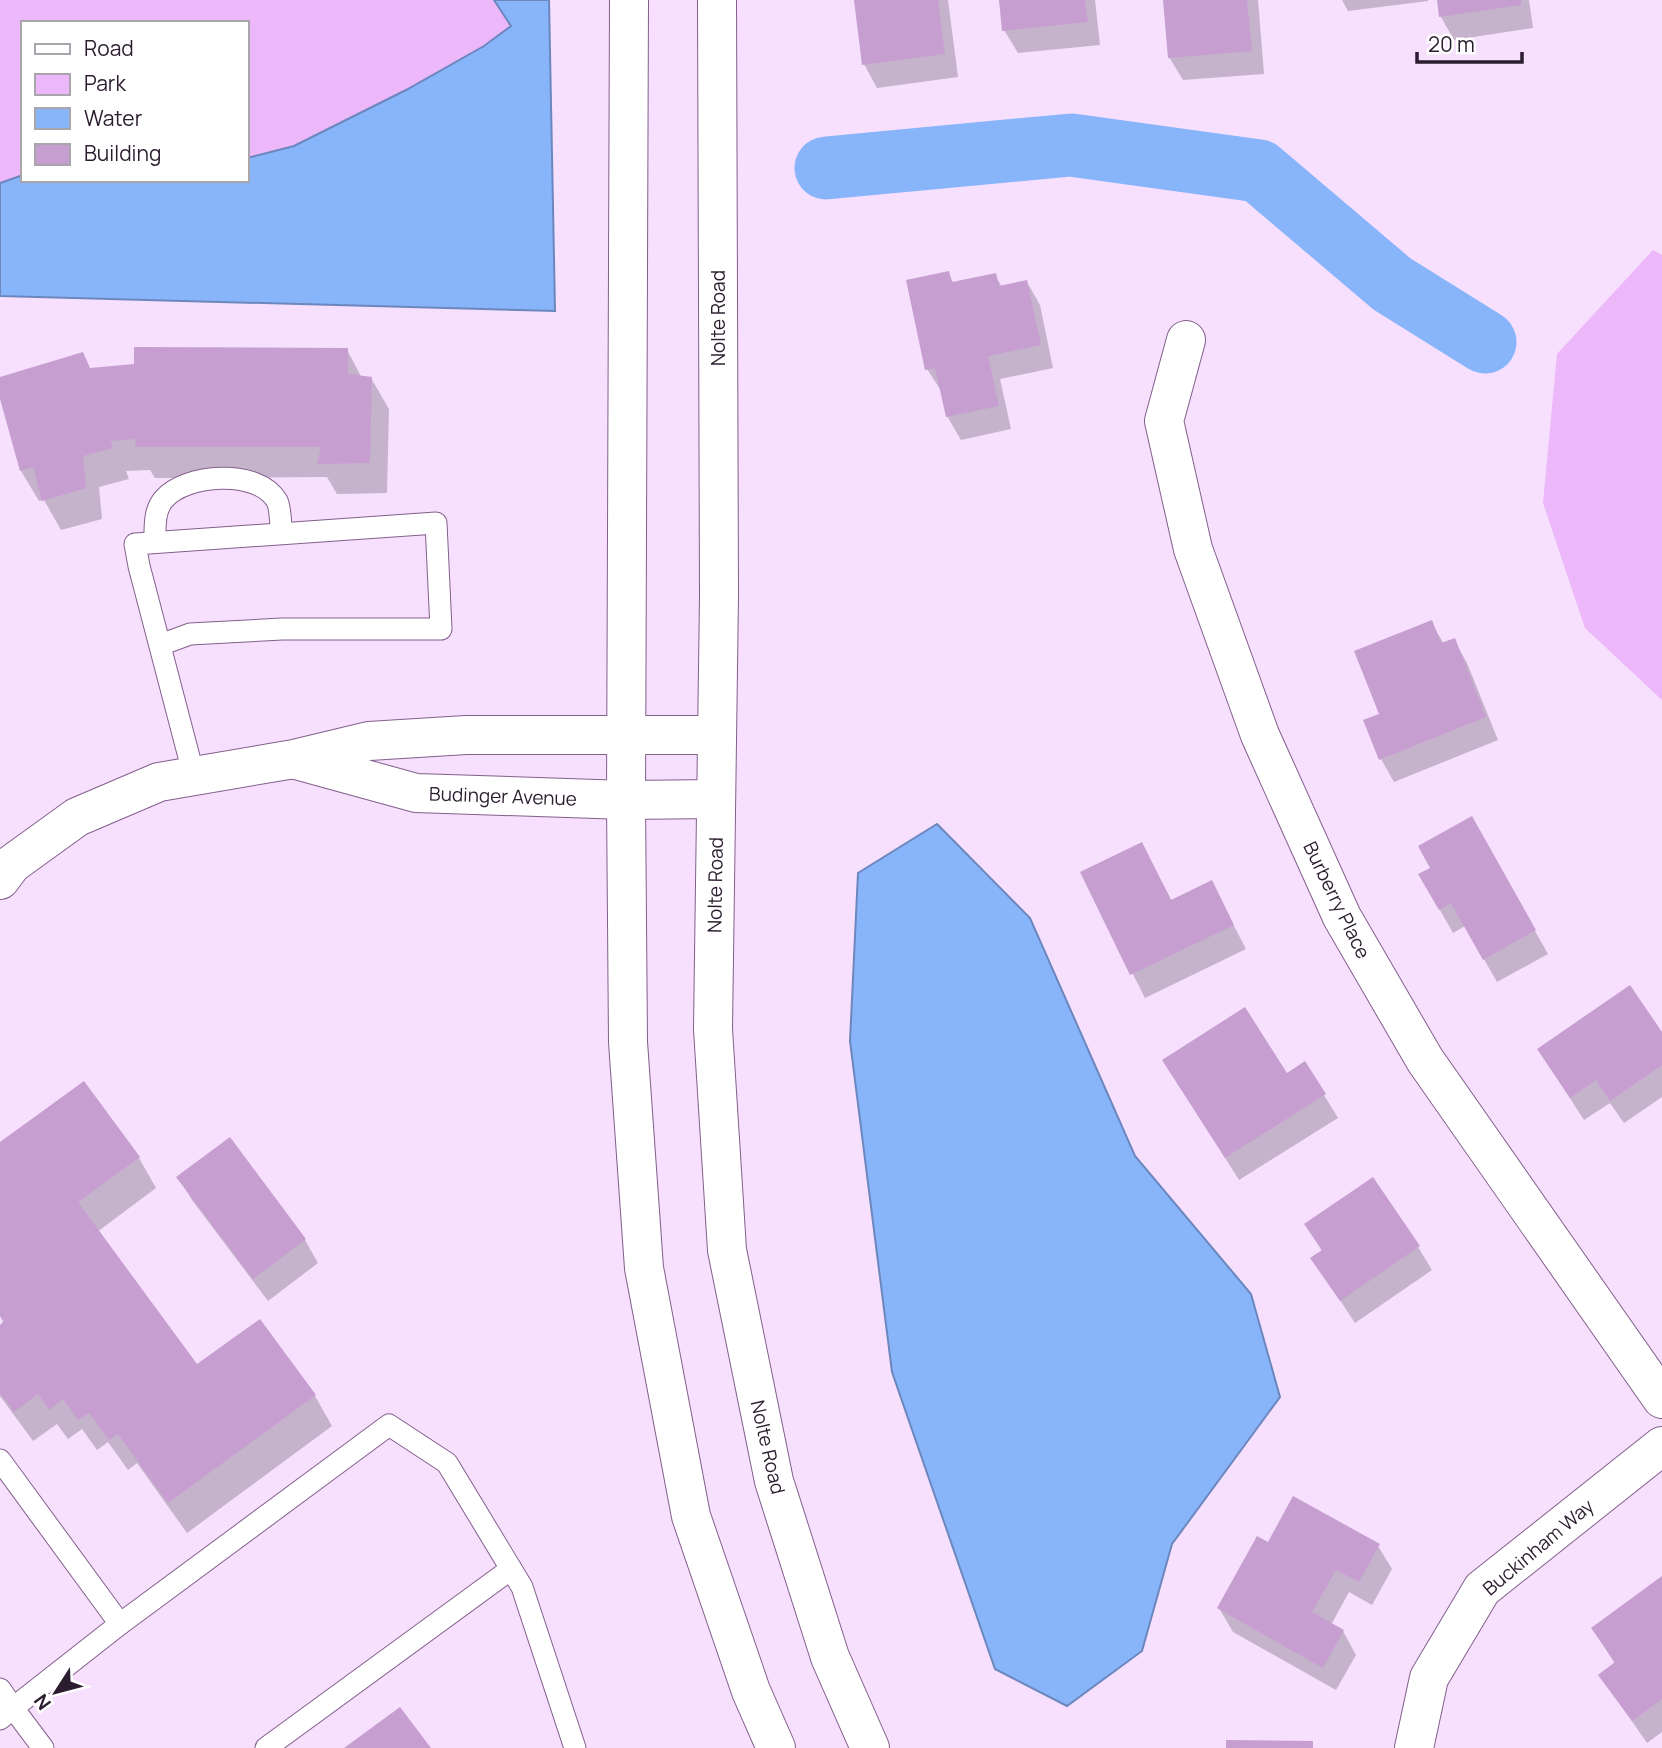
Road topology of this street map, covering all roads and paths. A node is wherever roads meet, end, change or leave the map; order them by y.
1 (629, 0) edge
2 (717, 0) edge
3 (1186, 340) dead end
4 (282, 533) junction
5 (155, 541) junction
6 (160, 645) junction
7 (626, 734) junction
8 (717, 734) junction
9 (294, 760) junction
10 (194, 776) junction
11 (716, 799) junction
12 (626, 800) junction
13 (0, 880) edge
14 (1662, 1399) edge
15 (1662, 1446) edge
16 (0, 1460) edge
17 (511, 1569) junction
18 (120, 1624) junction
19 (0, 1689) edge
20 (7, 1714) edge
21 (43, 1748) edge
22 (266, 1748) edge
23 (575, 1748) edge
24 (776, 1748) edge
25 (870, 1748) edge
26 (1415, 1748) edge

1 - 7 street
2 - 8 street, Nolte Road
3 - 14 street, Burberry Place
4 - 5 lane
4 - 5 lane
4 - 6 lane
5 - 6 lane
6 - 10 lane
7 - 8 street, Budinger Avenue
7 - 9 street, Budinger Avenue
7 - 12 street
8 - 11 street, Nolte Road
9 - 10 street, Budinger Avenue
9 - 12 street, Budinger Avenue
10 - 13 street, Budinger Avenue
11 - 12 street, Budinger Avenue
11 - 25 street, Nolte Road
12 - 24 street
15 - 26 street, Buckinham Way
16 - 18 lane
17 - 18 lane
17 - 22 lane
17 - 23 lane
18 - 20 lane
19 - 20 lane
20 - 21 lane

